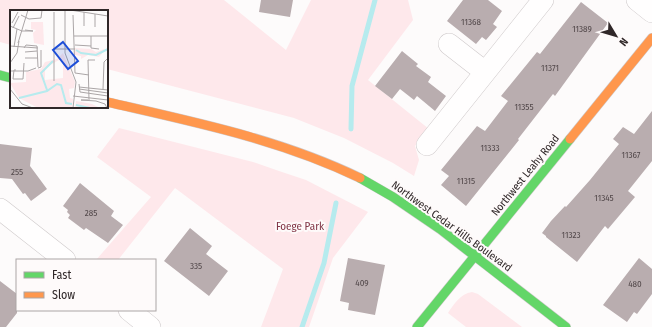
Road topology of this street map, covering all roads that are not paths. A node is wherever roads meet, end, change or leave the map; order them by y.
1 (543, 0) edge
2 (637, 0) edge
3 (652, 12) edge
4 (652, 38) edge
5 (449, 44) dead end
6 (485, 72) junction
7 (0, 75) edge
8 (10, 78) edge
9 (108, 102) edge
10 (427, 145) dead end
11 (0, 209) edge
12 (476, 255) junction
13 (64, 259) edge
14 (130, 311) edge
15 (150, 327) edge
16 (417, 327) edge
17 (566, 327) edge

1 - 6 street
2 - 3 street
4 - 12 main road, Northwest Leahy Road
5 - 6 street
6 - 10 street
7 - 8 main road
9 - 12 main road, Northwest Cedar Hills Boulevard
11 - 13 street
12 - 16 main road, Northwest Leahy Road
12 - 17 main road, Northwest Cedar Hills Boulevard
14 - 15 street

